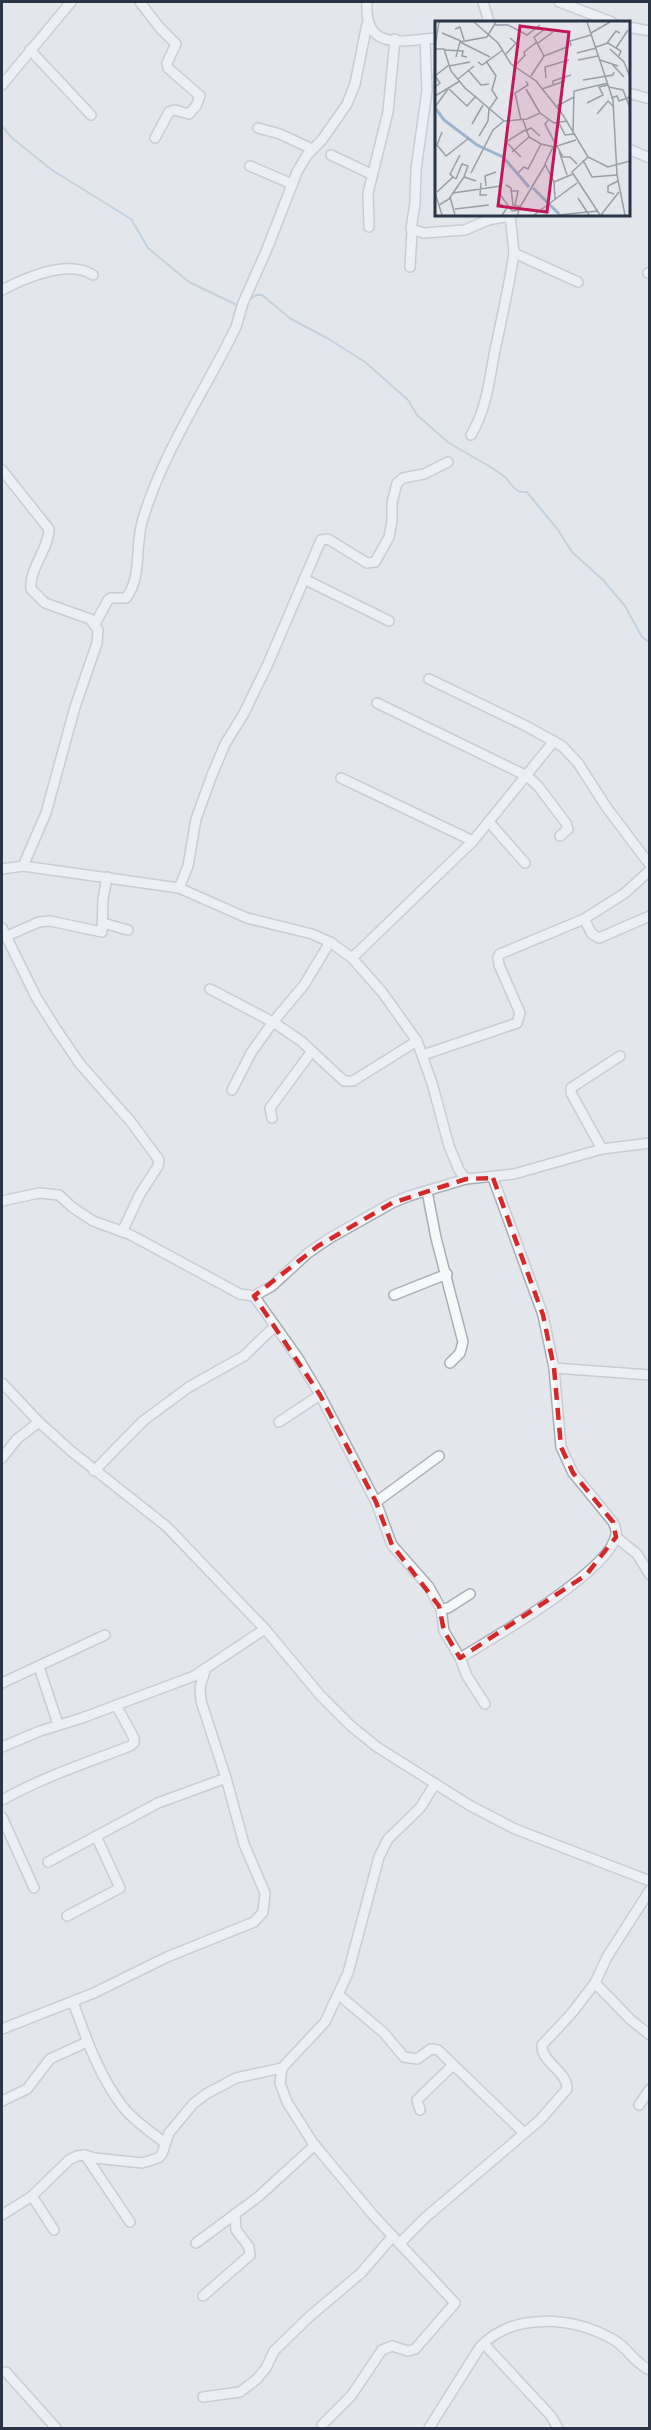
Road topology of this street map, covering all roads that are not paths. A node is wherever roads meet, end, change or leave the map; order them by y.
1 (71, 2) edge
2 (140, 2) edge
3 (367, 2) edge
4 (483, 2) edge
5 (559, 2) edge
6 (489, 21) edge
7 (609, 21) edge
8 (367, 24) junction
9 (630, 27) edge
10 (650, 31) edge
11 (435, 38) edge
12 (395, 39) junction
13 (425, 39) junction
14 (30, 50) junction
15 (2, 85) edge
16 (630, 94) edge
17 (650, 99) edge
18 (91, 115) dead end
19 (258, 128) dead end
20 (155, 138) dead end
21 (312, 149) junction
22 (630, 150) edge
23 (331, 155) dead end
24 (650, 159) edge
25 (250, 166) dead end
26 (371, 174) junction
27 (292, 184) junction
28 (506, 216) edge
29 (510, 216) edge
30 (369, 227) dead end
31 (412, 231) junction
32 (514, 253) junction
33 (410, 267) dead end
34 (93, 274) dead end
35 (578, 282) dead end
36 (2, 290) edge
37 (471, 435) dead end
38 (448, 462) dead end
39 (2, 470) edge
40 (304, 579) junction
41 (389, 621) dead end
42 (95, 624) junction
43 (429, 679) dead end
44 (376, 703) dead end
45 (554, 741) junction
46 (526, 776) junction
47 (341, 778) dead end
48 (489, 822) junction
49 (560, 836) dead end
50 (473, 841) junction
51 (525, 863) dead end
52 (23, 866) junction
53 (650, 868) edge
54 (2, 869) edge
55 (106, 877) junction
56 (179, 888) junction
57 (650, 916) edge
58 (584, 919) junction
59 (103, 923) junction
60 (128, 930) dead end
61 (4, 932) edge
62 (330, 942) junction
63 (352, 958) junction
64 (210, 989) dead end
65 (273, 1022) junction
66 (417, 1041) junction
67 (312, 1051) junction
68 (423, 1055) junction
69 (620, 1056) dead end
70 (232, 1089) dead end
71 (272, 1118) dead end
72 (650, 1143) edge
73 (602, 1149) junction
74 (493, 1178) junction
75 (466, 1179) junction
76 (427, 1191) junction
77 (2, 1201) edge
78 (122, 1232) junction
79 (447, 1274) junction
80 (394, 1295) dead end
81 (254, 1296) junction
82 (275, 1326) junction
83 (450, 1363) dead end
84 (554, 1368) junction
85 (650, 1375) edge
86 (2, 1383) edge
87 (320, 1395) junction
88 (39, 1422) junction
89 (279, 1422) dead end
90 (439, 1456) dead end
91 (2, 1458) edge
92 (94, 1471) junction
93 (376, 1502) junction
94 (616, 1536) junction
95 (650, 1575) edge
96 (470, 1594) dead end
97 (441, 1609) junction
98 (265, 1629) junction
99 (105, 1635) dead end
100 (460, 1658) junction
101 (39, 1667) junction
102 (206, 1668) junction
103 (2, 1683) edge
104 (485, 1704) dead end
105 (116, 1705) junction
106 (58, 1724) junction
107 (2, 1747) edge
108 (226, 1778) junction
109 (435, 1784) junction
110 (2, 1800) edge
111 (2, 1817) edge
112 (96, 1836) junction
113 (48, 1862) dead end
114 (650, 1881) edge
115 (34, 1888) dead end
116 (650, 1890) edge
117 (67, 1916) dead end
118 (596, 1983) junction
119 (339, 1995) junction
120 (73, 2002) junction
121 (2, 2029) edge
122 (650, 2034) edge
123 (87, 2042) junction
124 (452, 2066) junction
125 (282, 2068) junction
126 (650, 2089) edge
127 (2, 2101) edge
128 (639, 2105) dead end
129 (420, 2109) dead end
130 (524, 2133) junction
131 (165, 2143) junction
132 (315, 2145) junction
133 (85, 2155) junction
134 (32, 2196) junction
135 (235, 2214) junction
136 (2, 2215) edge
137 (130, 2222) dead end
138 (54, 2230) dead end
139 (396, 2240) junction
140 (196, 2243) dead end
141 (203, 2296) dead end
142 (484, 2344) junction
143 (650, 2370) edge
144 (6, 2372) dead end
145 (202, 2397) dead end
146 (322, 2425) dead end
147 (56, 2428) edge
148 (429, 2428) edge
149 (558, 2428) edge

1 - 14 street
2 - 20 street
3 - 8 street
4 - 6 street
5 - 7 street
8 - 12 street
8 - 21 street
9 - 10 street
11 - 13 street
12 - 13 street
12 - 26 street
13 - 31 street
14 - 15 street
14 - 18 street
16 - 17 street
19 - 21 street
21 - 27 street
22 - 24 street
23 - 26 street
25 - 27 street
26 - 30 street
27 - 42 street
28 - 31 street
29 - 32 street
31 - 33 street
32 - 35 street
32 - 37 street
34 - 36 street
38 - 40 street
39 - 42 street
40 - 41 street
40 - 56 street
42 - 52 street
43 - 45 street
44 - 46 street
45 - 46 street
45 - 53 street
46 - 48 street
46 - 49 street
47 - 50 street
48 - 50 street
48 - 51 street
50 - 63 street
52 - 54 street
52 - 55 street
53 - 58 street
55 - 56 street
55 - 59 street
56 - 62 street
57 - 58 street
58 - 68 street
59 - 60 street
59 - 61 street
61 - 78 street
62 - 63 street
62 - 65 street
63 - 66 street
64 - 65 street
65 - 67 street
65 - 70 street
66 - 67 street
66 - 68 street
67 - 71 street
68 - 75 street
69 - 73 street
72 - 73 street
73 - 74 street
74 - 75 street
74 - 84 street
75 - 76 street
76 - 79 street
76 - 81 street
77 - 78 street
78 - 81 street
79 - 80 street
79 - 83 street
81 - 82 street
82 - 87 street
82 - 92 street
84 - 85 street
84 - 94 street
86 - 88 street
87 - 89 street
87 - 93 street
88 - 91 street
88 - 92 street
90 - 93 street
92 - 98 street
93 - 97 street
94 - 95 street
94 - 100 street
96 - 97 street
97 - 100 street
98 - 102 street
98 - 109 street
99 - 101 street
100 - 104 street
101 - 103 street
101 - 106 street
102 - 105 street
102 - 108 street
105 - 106 street
105 - 110 street
106 - 107 street
108 - 112 street
108 - 120 street
109 - 114 street
109 - 119 street
111 - 115 street
112 - 113 street
112 - 117 street
116 - 118 street
118 - 122 street
118 - 130 street
119 - 124 street
119 - 125 street
120 - 121 street
120 - 123 street
123 - 127 street
123 - 131 street
124 - 129 street
124 - 130 street
125 - 131 street
125 - 132 street
126 - 128 street
130 - 139 street
131 - 133 street
132 - 135 street
132 - 139 street
133 - 134 street
133 - 137 street
134 - 136 street
134 - 138 street
135 - 140 street
135 - 141 street
139 - 145 street
139 - 146 street
142 - 143 street
142 - 148 street
142 - 149 street
144 - 147 street

